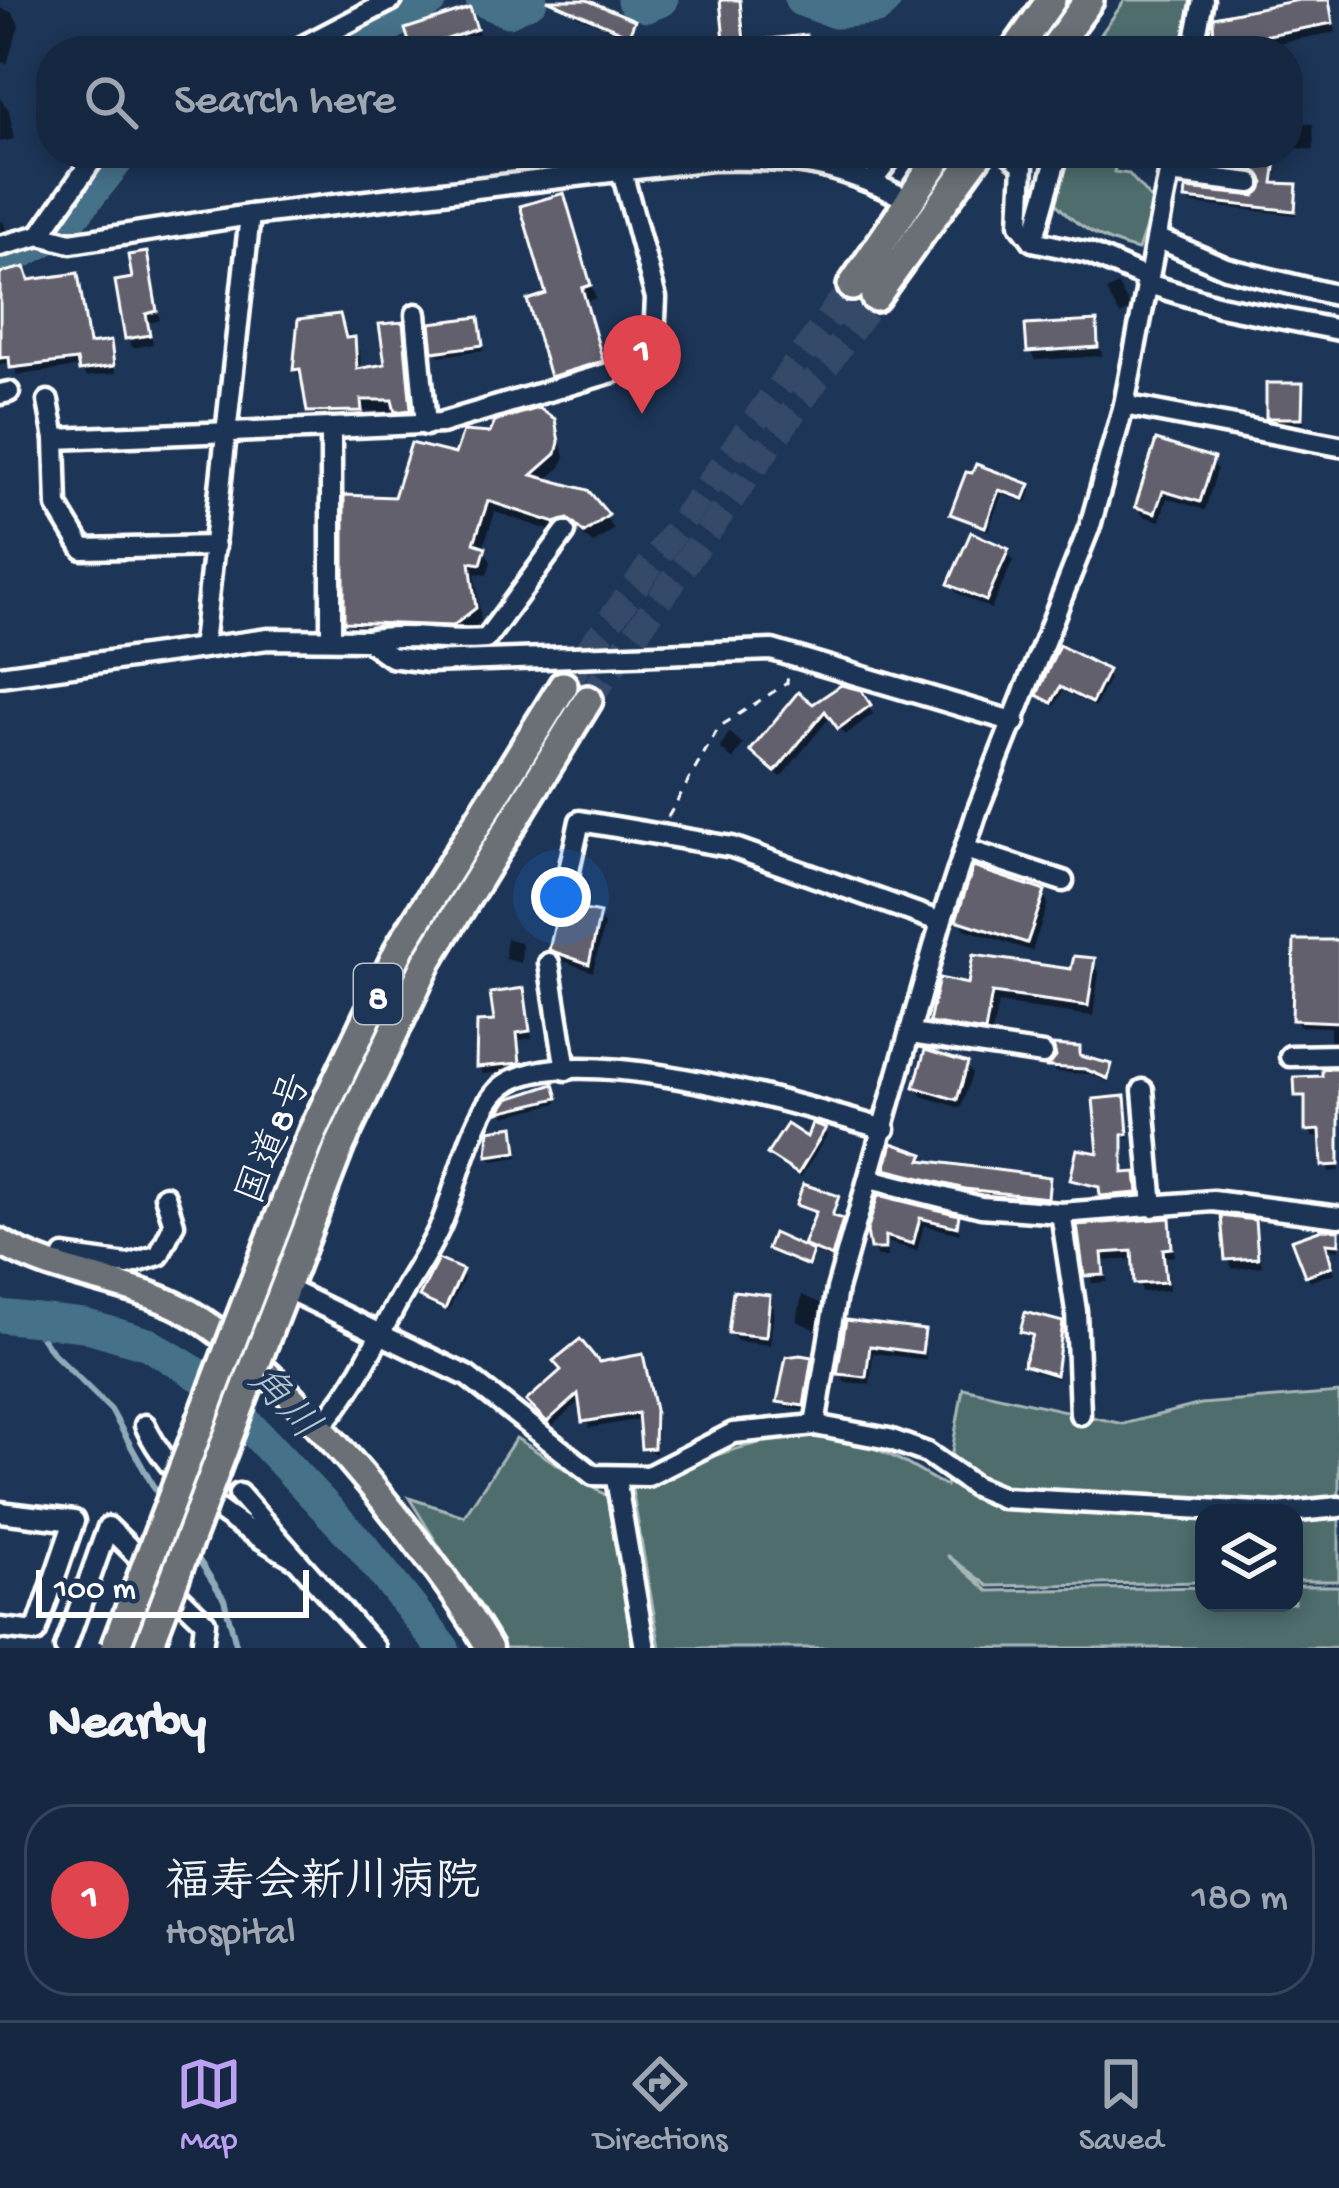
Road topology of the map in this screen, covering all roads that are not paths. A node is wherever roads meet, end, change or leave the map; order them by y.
1 (392, 0) edge
2 (1051, 0) edge
3 (1089, 0) edge
4 (1203, 0) edge
5 (323, 36) edge
6 (1026, 36) edge
7 (1063, 36) edge
8 (1196, 36) edge
9 (87, 168) edge
10 (651, 168) edge
11 (837, 168) edge
12 (883, 168) edge
13 (932, 168) edge
14 (967, 168) edge
15 (1023, 168) edge
16 (1054, 168) edge
17 (1170, 168) edge
18 (622, 172) junction
19 (1169, 173) junction
20 (872, 182) junction
21 (1250, 183) dead end
22 (909, 200) junction
23 (250, 215) junction
24 (40, 235) junction
25 (1157, 238) junction
26 (1034, 241) junction
27 (0, 247) edge
28 (1146, 280) junction
29 (1339, 296) edge
30 (416, 314) dead end
31 (1339, 330) edge
32 (48, 401) dead end
33 (1124, 404) junction
34 (426, 425) junction
35 (332, 428) junction
36 (229, 430) junction
37 (55, 440) junction
38 (1339, 446) edge
39 (565, 532) dead end
40 (215, 546) junction
41 (331, 639) junction
42 (367, 640) junction
43 (203, 644) junction
44 (0, 676) edge
45 (1015, 722) junction
46 (964, 849) junction
47 (1063, 881) dead end
48 (564, 892) dead end
49 (941, 922) junction
50 (549, 962) dead end
51 (911, 1034) junction
52 (1043, 1054) dead end
53 (1339, 1054) edge
54 (1290, 1056) dead end
55 (566, 1070) junction
56 (1144, 1090) dead end
57 (885, 1129) junction
58 (870, 1180) junction
59 (165, 1196) dead end
60 (1153, 1207) junction
61 (1061, 1213) junction
62 (1339, 1216) edge
63 (0, 1242) edge
64 (58, 1269) junction
65 (285, 1288) junction
66 (380, 1335) junction
67 (1080, 1414) dead end
68 (145, 1425) dead end
69 (815, 1425) junction
70 (320, 1427) junction
71 (616, 1479) junction
72 (239, 1494) dead end
73 (1339, 1507) edge
74 (0, 1512) edge
75 (297, 1560) junction
76 (0, 1628) edge
77 (65, 1648) edge
78 (116, 1648) edge
79 (148, 1648) edge
80 (202, 1648) edge
81 (375, 1648) edge
82 (489, 1648) edge
83 (645, 1648) edge

1 - 5 street
2 - 6 highway
3 - 7 highway
4 - 8 street
9 - 24 street
10 - 18 street
11 - 20 street
12 - 20 street
13 - 22 highway
14 - 22 highway
15 - 26 street
16 - 26 street
17 - 19 street
18 - 23 street
18 - 34 street
19 - 21 street
19 - 25 street
20 - 22 street
23 - 24 street
23 - 36 street
24 - 27 street
25 - 28 street
25 - 29 street
26 - 28 street
28 - 31 street
28 - 33 street
30 - 34 street
32 - 37 street
33 - 38 street
33 - 45 street
34 - 35 street
35 - 36 street
35 - 41 street
36 - 37 street
36 - 40 street
37 - 40 street
39 - 42 street
40 - 43 street
41 - 42 street
41 - 43 street
42 - 45 street
43 - 44 street
45 - 46 street
46 - 47 street
46 - 49 street
48 - 49 street
49 - 51 street
50 - 55 street
51 - 52 street
51 - 57 street
53 - 54 street
55 - 57 street
55 - 66 street
56 - 60 street
57 - 58 street
58 - 61 street
58 - 69 street
59 - 64 street
60 - 61 street
60 - 62 street
61 - 67 street
63 - 64 main road
64 - 70 main road
65 - 66 street
65 - 78 highway, 国道8号 / 8, bridge
65 - 79 highway, 国道8号 / 8, bridge
66 - 70 street
66 - 71 street
68 - 75 street
69 - 71 street
69 - 73 street
70 - 82 main road
71 - 83 street
72 - 75 street
74 - 76 street
75 - 81 street
77 - 80 street

